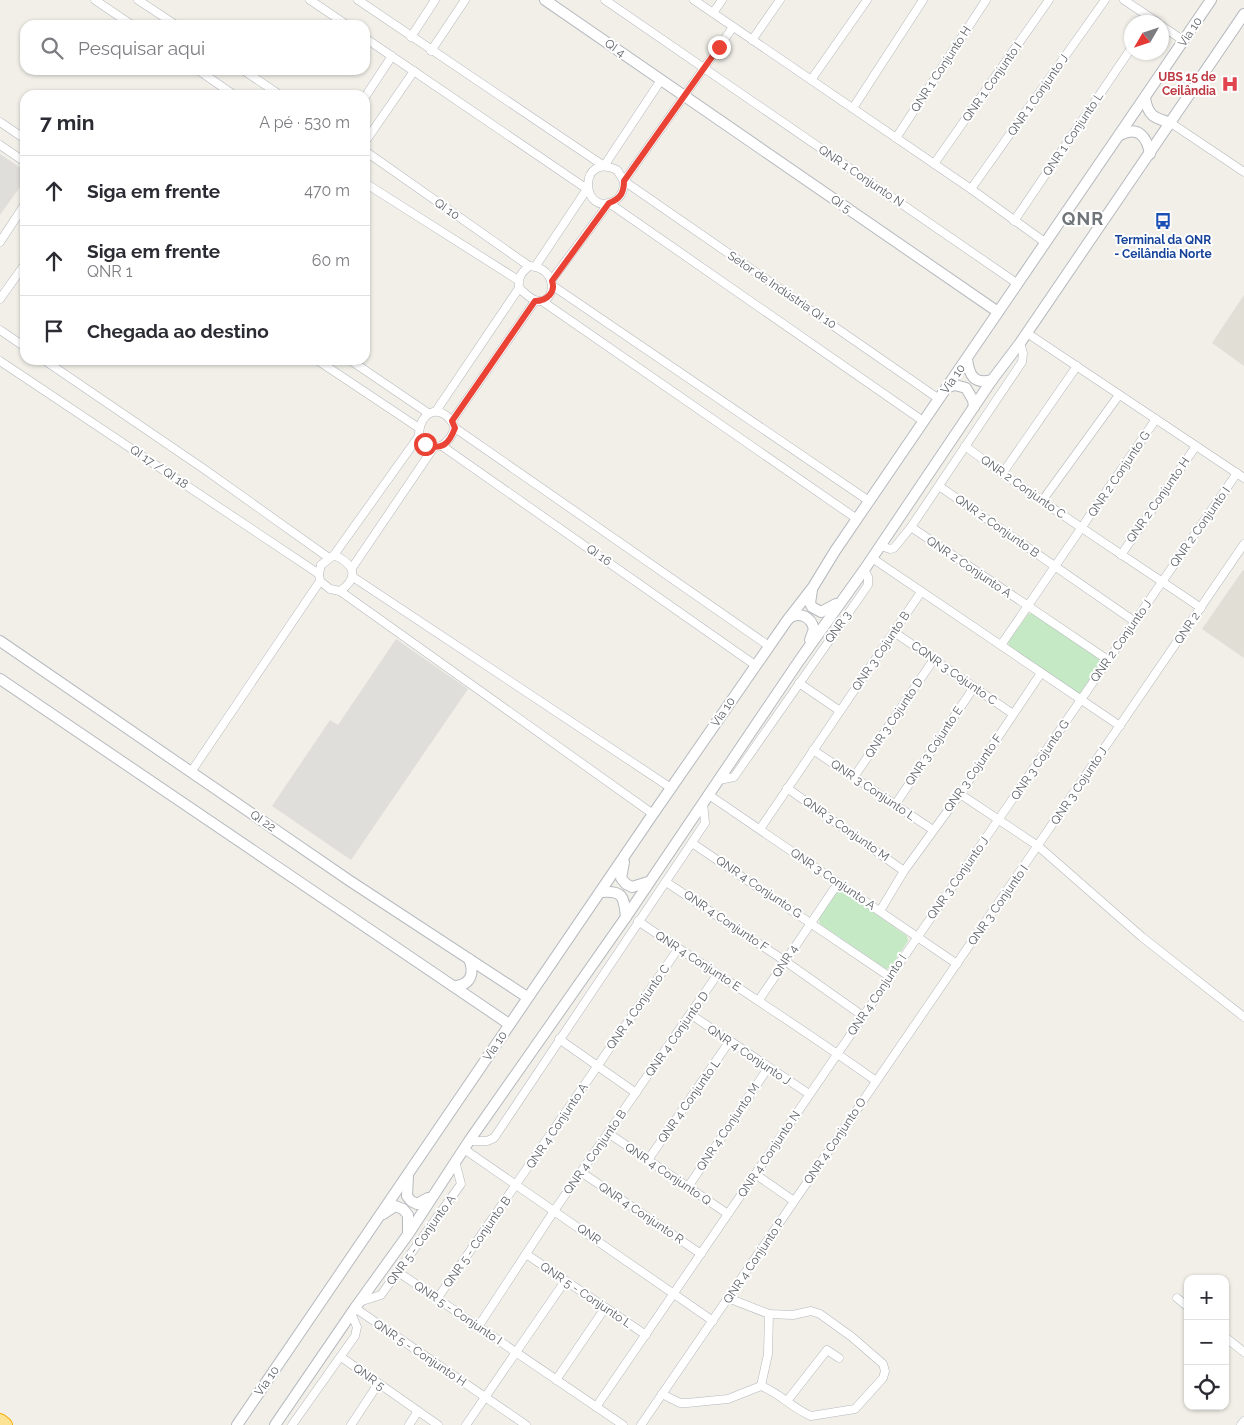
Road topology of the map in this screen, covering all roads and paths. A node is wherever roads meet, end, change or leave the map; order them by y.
1 (96, 0) edge
2 (138, 0) edge
3 (358, 0) edge
4 (435, 0) edge
5 (465, 0) edge
6 (545, 0) edge
7 (605, 0) edge
8 (694, 0) edge
9 (722, 0) edge
10 (780, 0) edge
11 (867, 0) edge
12 (924, 0) edge
13 (986, 0) edge
14 (1049, 0) edge
15 (1105, 0) edge
16 (1124, 0) edge
17 (1139, 0) edge
18 (1211, 0) edge
19 (313, 1) edge
20 (1135, 7) junction
21 (713, 13) junction
22 (1244, 14) edge
23 (1145, 15) edge
24 (125, 20) edge
25 (168, 20) edge
26 (340, 20) edge
27 (733, 27) junction
28 (1169, 31) edge
29 (411, 37) junction
30 (752, 40) junction
31 (370, 41) edge
32 (1184, 41) junction
33 (431, 50) junction
34 (392, 56) junction
35 (1124, 59) edge
36 (703, 68) junction
37 (414, 71) junction
38 (205, 75) edge
39 (250, 75) edge
40 (660, 80) junction
41 (812, 80) junction
42 (227, 90) edge
43 (273, 90) edge
44 (370, 90) edge
45 (684, 95) junction
46 (1145, 98) junction
47 (852, 108) junction
48 (0, 122) edge
49 (1171, 123) junction
50 (1120, 134) junction
51 (370, 135) edge
52 (20, 136) edge
53 (896, 138) junction
54 (0, 145) edge
55 (1150, 154) junction
56 (370, 155) edge
57 (20, 159) edge
58 (934, 164) junction
59 (604, 166) junction
60 (1244, 172) edge
61 (624, 181) junction
62 (370, 186) edge
63 (971, 189) junction
64 (587, 190) junction
65 (609, 203) junction
66 (20, 212) edge
67 (1014, 221) junction
68 (0, 242) edge
69 (1046, 243) junction
70 (532, 266) junction
71 (20, 271) edge
72 (552, 283) junction
73 (519, 284) junction
74 (1018, 284) junction
75 (0, 300) edge
76 (539, 301) junction
77 (998, 312) junction
78 (0, 330) edge
79 (1027, 333) junction
80 (1020, 343) junction
81 (20, 344) edge
82 (967, 359) junction
83 (0, 360) edge
84 (51, 365) edge
85 (324, 365) edge
86 (358, 365) edge
87 (1077, 366) junction
88 (992, 380) junction
89 (948, 387) junction
90 (1119, 395) junction
91 (940, 399) junction
92 (974, 406) junction
93 (432, 412) junction
94 (1156, 419) junction
95 (923, 421) junction
96 (453, 425) junction
97 (419, 432) junction
98 (442, 446) junction
99 (965, 446) junction
100 (1196, 446) junction
101 (434, 447) junction
102 (1002, 474) junction
103 (1240, 476) edge
104 (939, 486) junction
105 (869, 501) junction
106 (1042, 501) junction
107 (857, 519) junction
108 (911, 528) junction
109 (1081, 528) junction
110 (1244, 544) edge
111 (880, 546) junction
112 (1121, 555) junction
113 (332, 557) junction
114 (872, 558) junction
115 (1055, 567) junction
116 (864, 570) junction
117 (352, 572) junction
118 (319, 578) junction
119 (1162, 582) junction
120 (813, 587) junction
121 (340, 591) junction
122 (921, 592) junction
123 (842, 599) junction
124 (1027, 607) junction
125 (1201, 608) junction
126 (1134, 621) junction
127 (786, 622) junction
128 (894, 632) junction
129 (0, 641) edge
130 (1001, 645) junction
131 (769, 646) junction
132 (934, 659) junction
133 (1108, 660) junction
134 (799, 661) junction
135 (756, 665) junction
136 (1041, 673) junction
137 (0, 679) edge
138 (799, 683) junction
139 (974, 687) junction
140 (1080, 700) junction
141 (840, 711) junction
142 (1013, 714) junction
143 (1120, 726) junction
144 (813, 750) junction
145 (191, 772) junction
146 (854, 777) junction
147 (719, 780) junction
148 (671, 788) junction
149 (787, 788) junction
150 (960, 794) junction
151 (706, 799) junction
152 (895, 805) junction
153 (653, 814) junction
154 (999, 819) junction
155 (760, 829) junction
156 (933, 830) junction
157 (692, 843) junction
158 (1038, 846) junction
159 (625, 856) junction
160 (904, 870) junction
161 (648, 882) junction
162 (666, 882) junction
163 (838, 883) junction
164 (601, 892) junction
165 (880, 911) junction
166 (626, 917) junction
167 (638, 921) junction
168 (811, 922) junction
169 (917, 937) junction
170 (678, 949) junction
171 (468, 959) junction
172 (785, 961) junction
173 (957, 964) junction
174 (717, 975) junction
175 (890, 976) junction
176 (453, 986) junction
177 (528, 997) junction
178 (759, 1000) junction
179 (690, 1014) junction
180 (863, 1016) junction
181 (1244, 1017) edge
182 (509, 1024) junction
183 (559, 1039) junction
184 (729, 1042) junction
185 (838, 1054) junction
186 (597, 1066) junction
187 (768, 1068) junction
188 (876, 1081) junction
189 (636, 1093) junction
190 (809, 1094) junction
191 (608, 1134) junction
192 (466, 1145) junction
193 (648, 1160) junction
194 (455, 1162) junction
195 (581, 1172) junction
196 (408, 1174) junction
197 (755, 1174) junction
198 (516, 1185) junction
199 (688, 1187) junction
200 (434, 1193) junction
201 (794, 1201) junction
202 (554, 1211) junction
203 (728, 1214) junction
204 (377, 1218) junction
205 (408, 1233) junction
206 (526, 1254) junction
207 (701, 1254) junction
208 (398, 1272) junction
209 (565, 1281) junction
210 (674, 1293) junction
211 (728, 1298) junction
212 (1177, 1298) dead end
213 (437, 1299) junction
214 (1184, 1304) edge
215 (355, 1307) junction
216 (605, 1308) junction
217 (769, 1314) junction
218 (713, 1320) junction
219 (478, 1327) junction
220 (646, 1335) junction
221 (1229, 1340) edge
222 (1244, 1352) edge
223 (517, 1354) junction
224 (341, 1357) junction
225 (839, 1358) dead end
226 (556, 1380) junction
227 (378, 1384) junction
228 (761, 1386) junction
229 (662, 1394) junction
230 (486, 1398) junction
231 (787, 1401) junction
232 (596, 1407) junction
233 (418, 1411) junction
234 (0, 1421) edge
235 (1244, 1421) edge
236 (5, 1425) edge
237 (237, 1425) edge
238 (275, 1425) edge
239 (292, 1425) edge
240 (351, 1425) edge
241 (409, 1425) edge
242 (438, 1425) edge
243 (466, 1425) edge
244 (526, 1425) edge
245 (623, 1425) edge
246 (641, 1425) edge
247 (1241, 1425) edge

1 - 24 street
2 - 25 street
3 - 29 street
4 - 29 street
5 - 33 street
6 - 40 main road, QI 4
7 - 36 street, QNR 1 Conjunto N
8 - 21 street
9 - 21 street
10 - 30 street
11 - 41 street
12 - 47 street
13 - 53 street, QNR 1 Conjunto H
14 - 58 street, QNR 1 Conjunto I
15 - 63 street, QNR 1 Conjunto J
16 - 20 street
17 - 20 street
18 - 32 main road, Via 10
19 - 26 street
20 - 23 street
21 - 27 street
22 - 49 main road
27 - 30 street
27 - 36 street
28 - 32 street
29 - 33 street
30 - 41 street
31 - 34 street
32 - 46 main road, Via 10
33 - 59 street
34 - 37 street
34 - 44 street
35 - 67 street, QNR 1 Conjunto L
36 - 45 street
36 - 74 street, QNR 1 Conjunto N
37 - 51 street
37 - 64 street
38 - 42 street
39 - 43 street
40 - 45 main road, QI 4
40 - 59 street
41 - 47 street
45 - 61 street
45 - 77 main road, QI 5
46 - 49 main road
46 - 50 main road, Via 10
47 - 53 street
48 - 52 street
49 - 55 main road
49 - 60 street
50 - 55 main road
50 - 69 main road, Via 10
53 - 58 street
54 - 57 street
55 - 79 main road
56 - 70 street, QI 10
58 - 63 street
59 - 61 street
59 - 64 street
61 - 65 street
61 - 91 street, Setor de Indústria QI 10
62 - 73 street
63 - 67 street
64 - 65 street
64 - 70 street
65 - 72 street
65 - 95 street
66 - 68 street
67 - 69 street
69 - 74 main road, Via 10
70 - 72 street
70 - 73 street
71 - 75 street
72 - 76 street
72 - 105 street
73 - 76 street
73 - 93 street
74 - 77 main road, Via 10
76 - 96 street
76 - 107 street
77 - 82 main road, Via 10
78 - 81 street
79 - 80 main road
79 - 87 street
80 - 88 main road
80 - 99 street
82 - 88 main road
82 - 89 main road, Via 10
83 - 118 street, QI 17 / QI 18
84 - 113 street
85 - 97 street
86 - 93 street
87 - 90 street
87 - 102 street
88 - 92 main road
89 - 91 main road, Via 10
89 - 92 main road
90 - 94 street
90 - 106 street
91 - 95 main road, Via 10
92 - 111 main road
93 - 96 street
93 - 97 street
94 - 100 street
94 - 109 street, QNR 2 Conjunto G
95 - 105 main road, Via 10
96 - 98 street
96 - 131 street
97 - 101 street
97 - 113 street
98 - 101 street
98 - 135 street, QI 16
99 - 102 street, QNR 2 Conjunto C
99 - 104 street
100 - 103 street
100 - 112 street, QNR 2 Conjunto H
101 - 117 street
102 - 106 street, QNR 2 Conjunto C
103 - 119 street, QNR 2 Conjunto I
104 - 108 street
104 - 115 street, QNR 2 Conjunto B
105 - 107 main road, Via 10
106 - 109 street, QNR 2 Conjunto C
107 - 120 main road, Via 10
108 - 111 street
108 - 124 street, QNR 2 Conjunto A
109 - 112 street, QNR 2
109 - 115 street
110 - 125 street
111 - 114 main road
112 - 119 street, QNR 2
113 - 117 street
113 - 118 street
114 - 116 main road
114 - 122 street
115 - 124 street
115 - 126 street, QNR 2 Conjunto J
116 - 123 main road
116 - 138 street, QNR 3
117 - 121 street
117 - 148 street
118 - 121 street
118 - 145 street
119 - 125 street, QNR 2
119 - 126 street, QNR 2 Conjunto J
120 - 123 main road
120 - 127 main road, Via 10
121 - 153 street
122 - 128 street, QNR 3 Cojunto B
122 - 130 street
123 - 134 main road
124 - 130 street
124 - 133 street
125 - 143 street, QNR 2
126 - 133 street, QNR 2 Conjunto J
127 - 131 main road, Via 10
127 - 134 main road
128 - 132 street, CQNR 3 Cojunto C
128 - 141 street, QNR 3 Cojunto B
129 - 145 main road, QI 22
130 - 136 street
131 - 135 main road, Via 10
132 - 139 street, CQNR 3 Cojunto C
132 - 146 street, QNR 3 Cojunto D
133 - 140 street, QNR 2 Conjunto J
134 - 147 main road
135 - 148 main road, Via 10
136 - 140 street
136 - 142 street
137 - 176 main road
138 - 141 street
138 - 147 street, QNR 3
139 - 142 street, CQNR 3 Cojunto C
139 - 152 street, QNR 3 Cojunto E
140 - 143 street
140 - 154 street, QNR 3 Cojunto G
141 - 144 street
142 - 150 street, QNR 3 Cojunto F
143 - 158 street, QNR 3 Cojunto J
144 - 146 street, QNR 3 Conjunto L
144 - 149 street
145 - 171 main road, QI 22
146 - 152 street, QNR 3 Conjunto L
147 - 151 main road
148 - 153 main road, Via 10
149 - 155 street
149 - 160 street, QNR 3 Conjunto M
150 - 154 street
150 - 156 street, QNR 3 Cojunto F
151 - 155 street, QNR 3 Conjunto A
151 - 157 street
151 - 161 main road
152 - 156 street, QNR 3 Conjunto L
153 - 159 main road, Via 10
154 - 158 street
154 - 169 street, QNR 3 Conjunto J
155 - 163 street, QNR 3 Conjunto A
156 - 160 street
157 - 162 street
157 - 168 street, QNR 4 Conjunto G
158 - 173 street, QNR 3 Conjunto I
158 - 181 street
159 - 161 main road
159 - 164 main road, Via 10
160 - 165 street
161 - 166 main road
162 - 167 street
162 - 172 street, QNR 4 Conjunto F
163 - 165 street, QNR 3 Conjunto A
163 - 168 street, QNR 4 Conjunto G
164 - 166 main road
164 - 177 main road, Via 10
165 - 169 street, QNR 3 Conjunto A
166 - 192 main road
167 - 170 street, QNR 4 Conjunto E
167 - 183 street
168 - 172 street, QNR 4
168 - 175 street
169 - 173 street, QNR 3 Conjunto A
169 - 175 street, QNR 4 Conjunto I
170 - 174 street, QNR 4 Conjunto E
170 - 186 street, QNR 4 Conjunto C
171 - 176 main road
171 - 177 main road, QI 22
172 - 178 street, QNR 4
172 - 180 street, QNR 4 Conjunto F
173 - 188 street
174 - 178 street, QNR 4 Conjunto E
174 - 179 street, QNR 4 Conjunto D
175 - 180 street, QNR 4 Conjunto I
176 - 182 main road
177 - 182 main road, Via 10
178 - 185 street
179 - 184 street, QNR 4 Conjunto J
179 - 189 street, QNR 4 Conjunto D
180 - 185 street, QNR 4 Conjunto I
182 - 196 main road, Via 10
183 - 186 street
183 - 192 street
184 - 187 street, QNR 4 Conjunto J
184 - 193 street, QNR 4 Conjunto L
185 - 188 street
185 - 190 street
186 - 189 street
186 - 198 street, QNR 4 Conjunto A
187 - 190 street, QNR 4 Conjunto J
187 - 199 street, QNR 4 Conjunto M
188 - 201 street, QNR 4 Conjunto O
189 - 191 street, QNR 4 Conjunto B
190 - 197 street, QNR 4 Conjunto N
191 - 193 street, QNR 4 Conjunto Q
191 - 195 street, QNR 4 Conjunto B
192 - 194 main road
192 - 198 street, QNR
193 - 199 street, QNR 4 Conjunto Q
194 - 200 main road
194 - 208 street, QNR 5 - Conjunto A
195 - 202 street, QNR 4 Conjunto B
195 - 207 street, QNR 4 Conjunto R
196 - 200 main road
196 - 204 main road, Via 10
197 - 201 street
197 - 203 street, QNR 4 Conjunto N
198 - 202 street, QNR
198 - 213 street, QNR 5 - Conjunto B
199 - 203 street, QNR 4 Conjunto Q
200 - 205 main road
201 - 211 street, QNR 4 Conjunto P
202 - 206 street
202 - 210 street, QNR
203 - 207 street
204 - 205 main road
204 - 237 main road, Via 10
205 - 215 main road
206 - 209 street, QNR 5 - Conjunto L
206 - 219 street
207 - 210 street
208 - 213 street, QNR 5 - Conjunto I
208 - 215 street, QNR 5 - Conjunto A
209 - 216 street, QNR 5 - Conjunto L
209 - 223 street
210 - 218 street, QNR
210 - 220 street
211 - 217 street
211 - 218 street, QNR 4 Conjunto P
212 - 214 street
213 - 219 street, QNR 5 - Conjunto I
215 - 224 street, QNR 5
215 - 230 street, QNR 5 - Conjunto H
215 - 238 main road
216 - 220 street, QNR 5 - Conjunto L
216 - 226 street
217 - 228 street
217 - 231 street
218 - 229 street, QNR 4 Conjunto P
219 - 223 street, QNR 5 - Conjunto I
220 - 232 street
221 - 222 street
223 - 226 street, QNR 5 - Conjunto I
223 - 230 street
224 - 227 street, QNR 5
224 - 239 street
225 - 231 street
226 - 232 street, QNR 5 - Conjunto I
227 - 233 street, QNR 5
227 - 240 street
228 - 229 street
228 - 231 street
229 - 246 street, QNR 4 Conjunto P
230 - 243 street
230 - 244 street, QNR 5 - Conjunto H
232 - 245 street, QNR 5 - Conjunto I
233 - 241 street
233 - 242 street, QNR 5
234 - 236 highway
235 - 247 street

